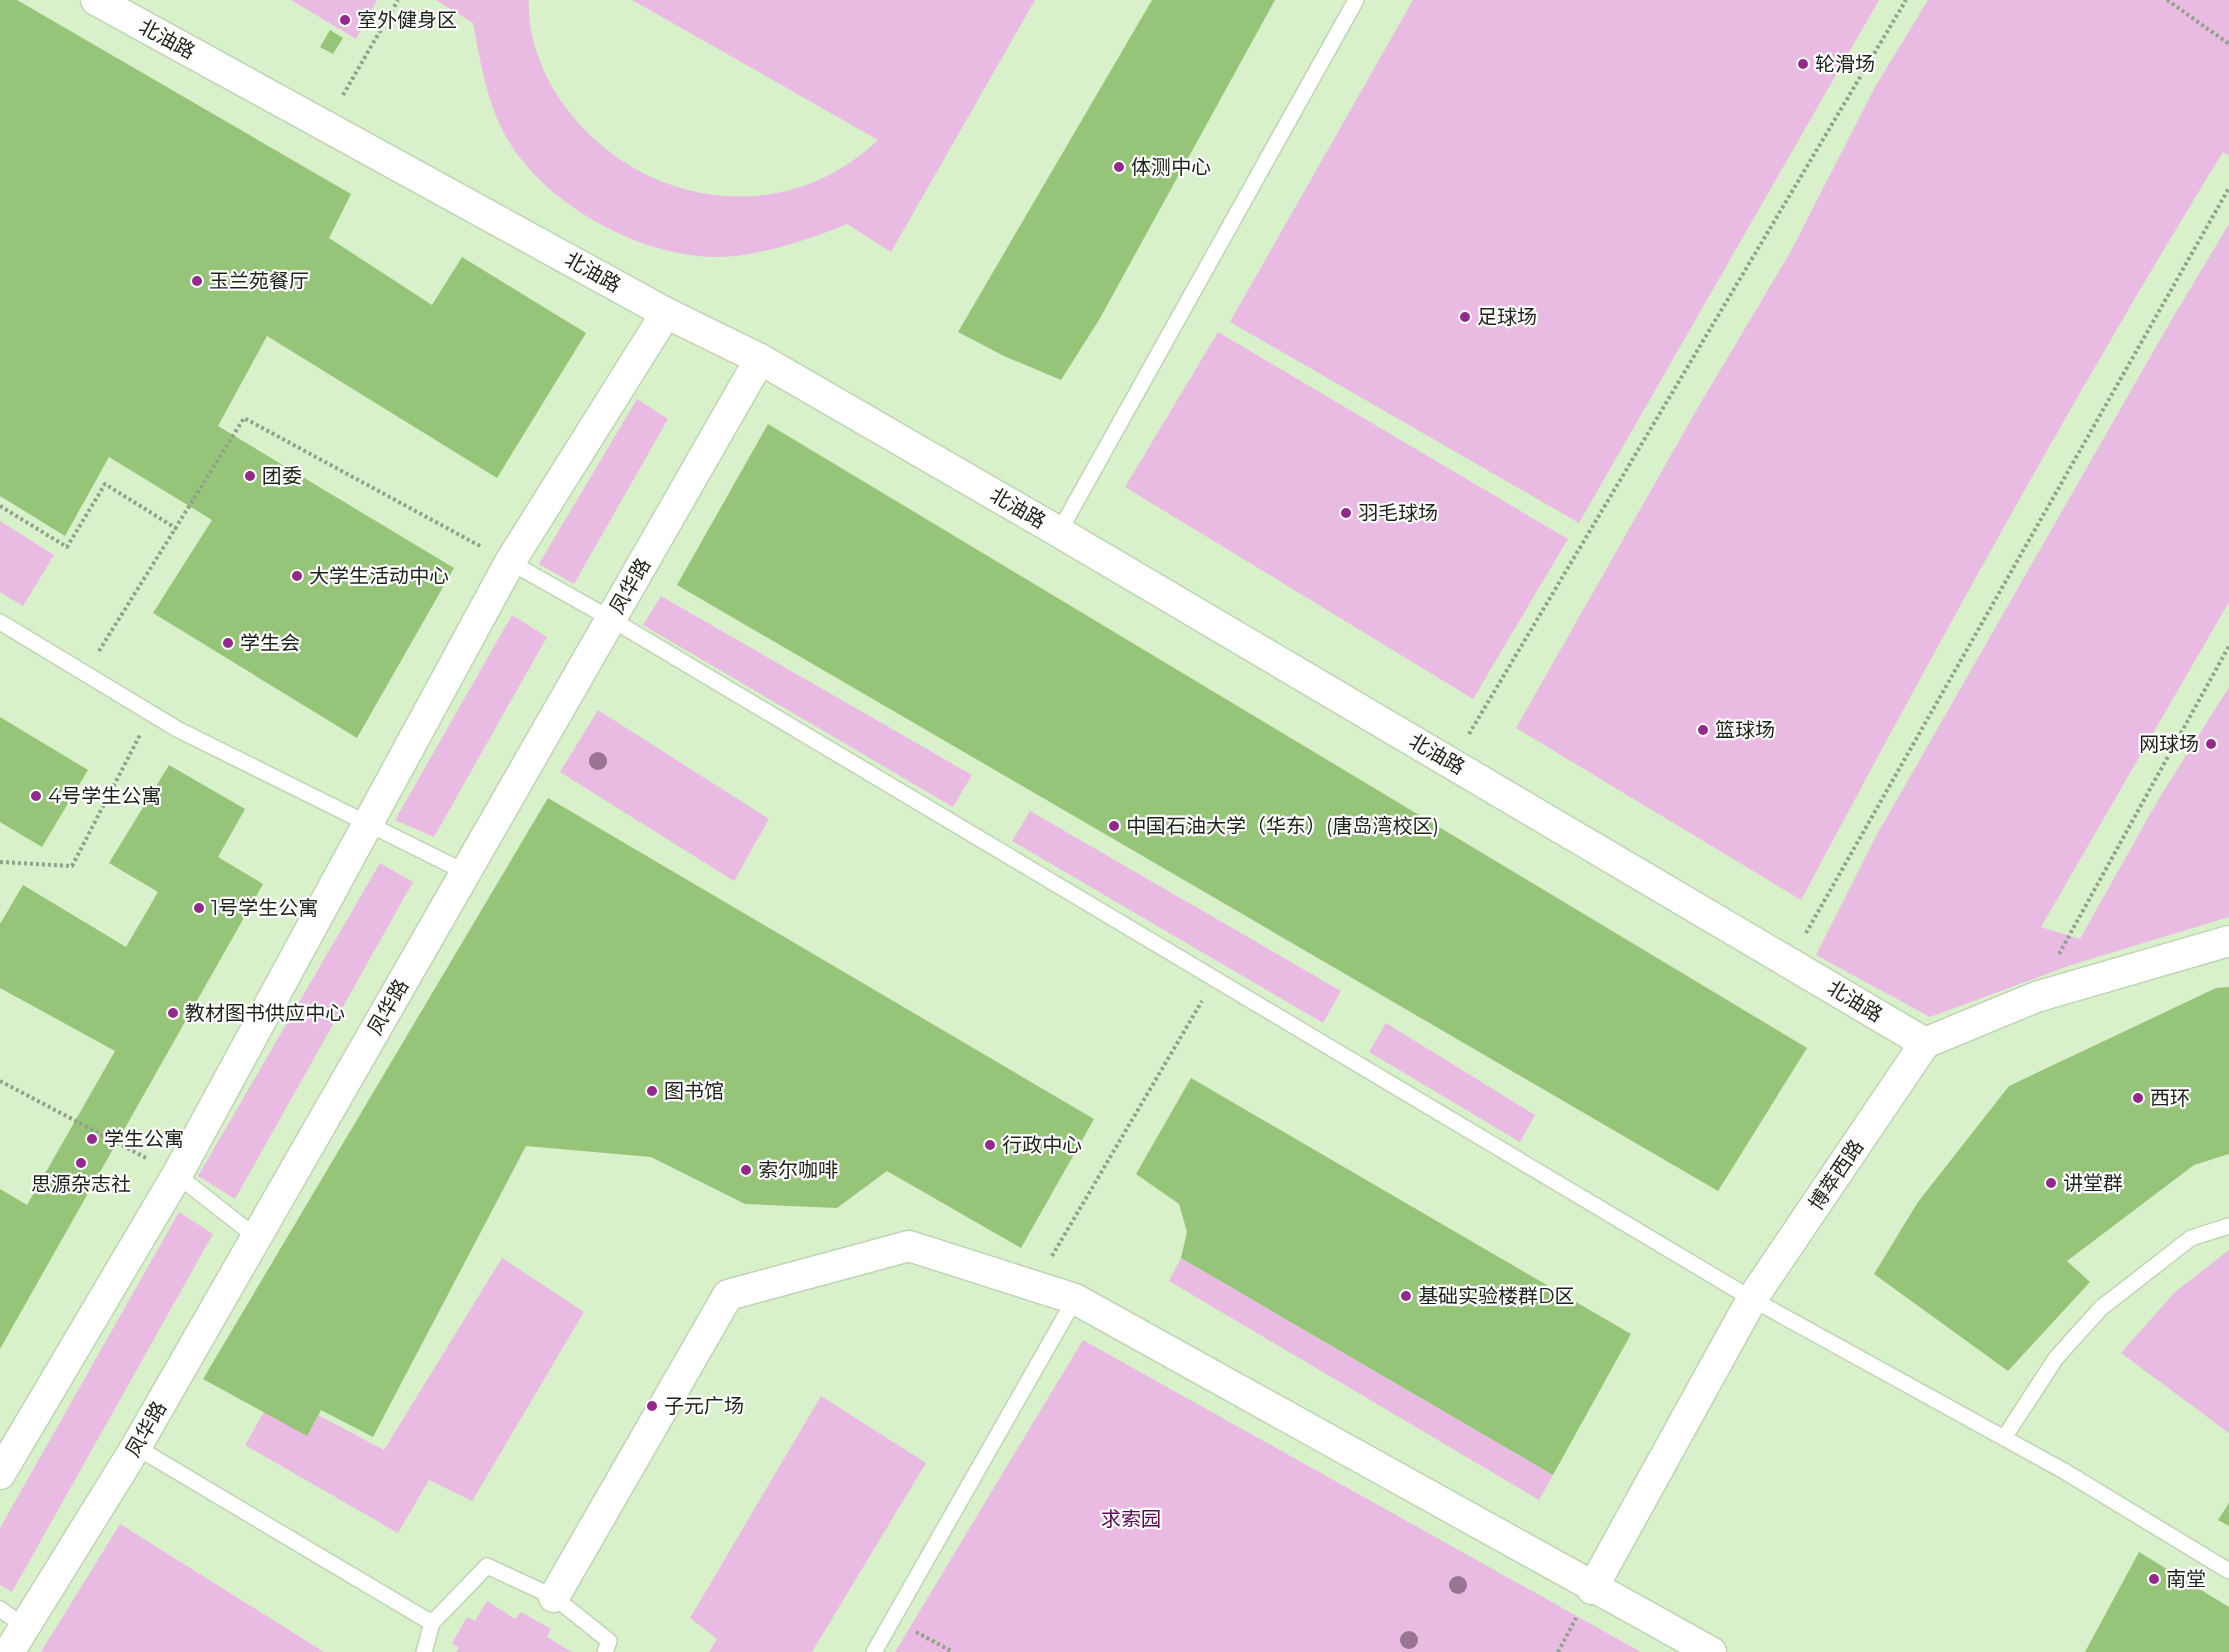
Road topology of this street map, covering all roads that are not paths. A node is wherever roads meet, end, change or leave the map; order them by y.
1 (96, 0) edge
2 (1356, 0) edge
3 (666, 313) junction
4 (760, 359) junction
5 (1059, 532) junction
6 (510, 562) junction
7 (610, 619) junction
8 (0, 622) edge
9 (367, 825) junction
10 (465, 872) junction
11 (2229, 941) edge
12 (1925, 1042) junction
13 (177, 1174) junction
14 (2229, 1226) edge
15 (256, 1237) junction
16 (1075, 1299) junction
17 (1752, 1299) junction
18 (2004, 1438) junction
19 (136, 1447) junction
20 (0, 1474) edge
21 (2229, 1571) edge
22 (1592, 1589) junction
23 (554, 1597) junction
24 (0, 1609) edge
25 (432, 1623) junction
26 (17, 1640) edge
27 (424, 1652) edge
28 (605, 1652) edge
29 (874, 1652) edge
30 (1711, 1652) edge

1 - 3 street, 北油路
2 - 5 lane
3 - 4 street, 北油路
3 - 6 street
4 - 5 street, 北油路
4 - 7 street, 凤华路
5 - 12 street, 北油路
6 - 7 lane
6 - 9 street
7 - 10 street, 凤华路
7 - 17 lane
8 - 9 lane
9 - 10 lane
9 - 13 street
10 - 15 street, 凤华路
11 - 12 street
12 - 17 street, 博萃西路
13 - 15 lane
13 - 20 street
14 - 18 lane
15 - 19 street, 凤华路
16 - 22 street
16 - 23 street
16 - 29 lane
17 - 18 lane
17 - 22 street, 博萃西路
18 - 21 lane
19 - 25 lane
19 - 26 street, 凤华路
22 - 30 street
23 - 25 lane
23 - 28 lane
24 - 26 lane
25 - 27 lane

